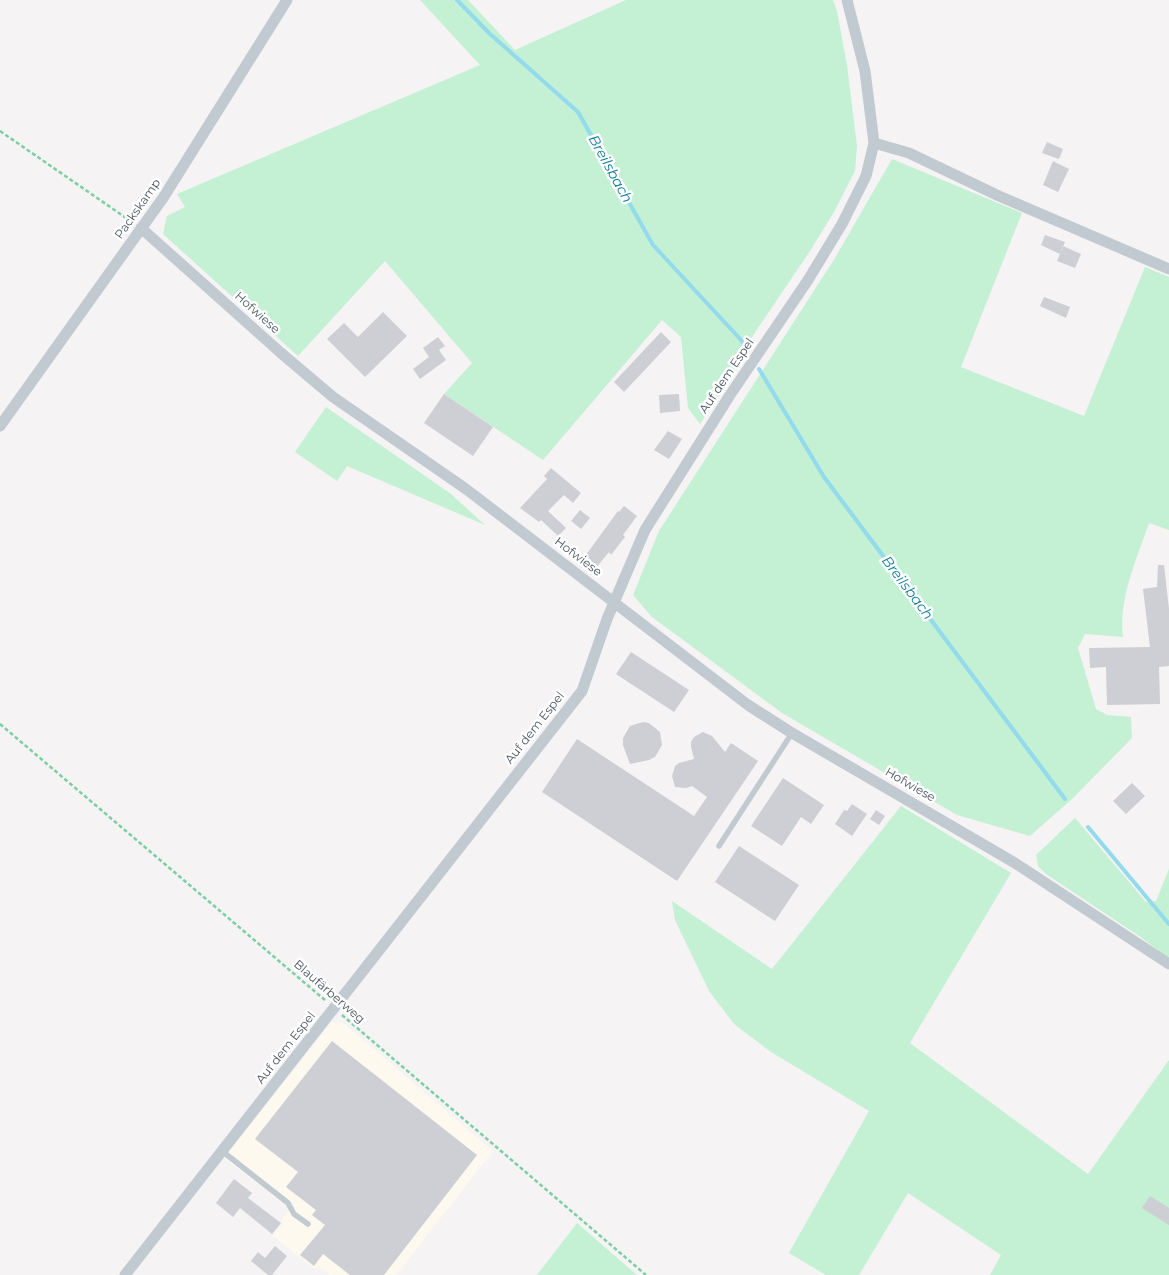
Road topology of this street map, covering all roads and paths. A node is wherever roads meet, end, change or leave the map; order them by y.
1 (287, 0) edge
2 (847, 0) edge
3 (0, 131) edge
4 (874, 143) junction
5 (141, 228) junction
6 (1169, 269) edge
7 (0, 426) edge
8 (614, 602) junction
9 (0, 724) edge
10 (792, 733) junction
11 (719, 846) dead end
12 (1169, 964) edge
13 (335, 1008) junction
14 (222, 1151) junction
15 (308, 1224) dead end
16 (125, 1275) edge
17 (646, 1275) edge

1 - 5 street, Packskamp
2 - 4 street, Auf dem Espel
3 - 5 path
4 - 6 street
4 - 8 street, Auf dem Espel
5 - 7 street, Packskamp
5 - 8 street, Hofwiese
8 - 10 street, Hofwiese
8 - 13 street, Auf dem Espel
9 - 13 path, Blaufärberweg
10 - 11 lane
10 - 12 street, Hofwiese
13 - 14 street, Auf dem Espel
13 - 17 path, Blaufärberweg
14 - 15 lane
14 - 16 street, Auf dem Espel

